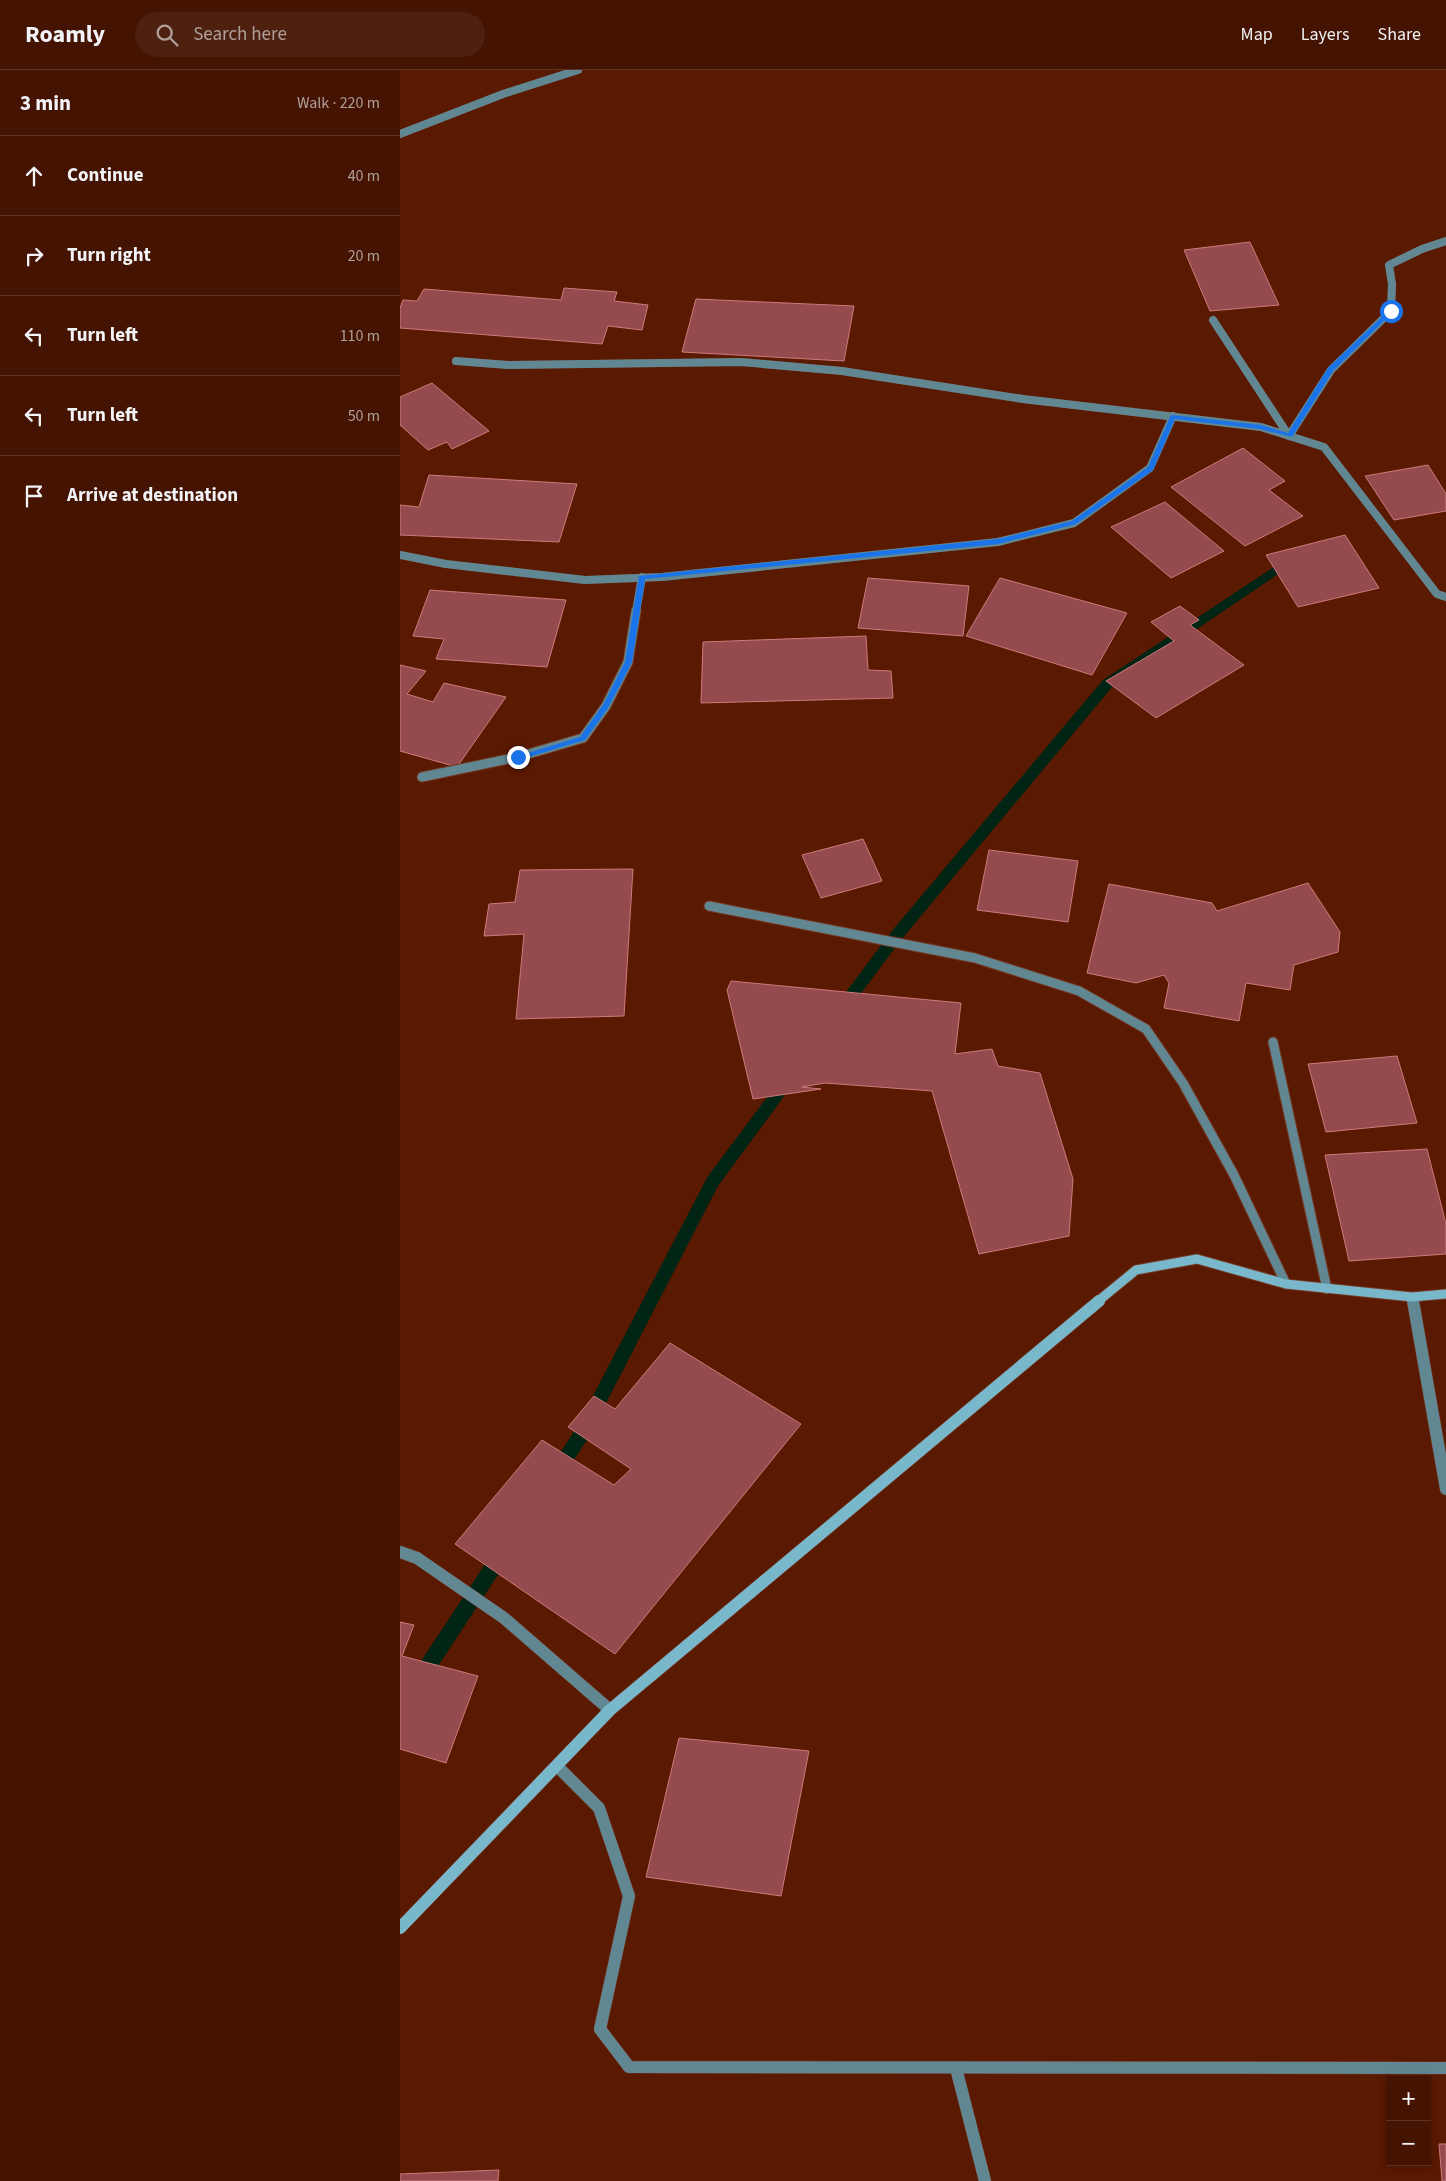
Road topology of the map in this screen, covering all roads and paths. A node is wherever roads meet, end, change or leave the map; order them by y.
1 (578, 70) edge
2 (400, 134) edge
3 (1446, 241) edge
4 (1213, 320) dead end
5 (456, 361) dead end
6 (1173, 416) junction
7 (1289, 436) junction
8 (400, 555) edge
9 (642, 577) junction
10 (1446, 597) edge
11 (422, 777) dead end
12 (709, 906) dead end
13 (1273, 1042) dead end
14 (1286, 1284) junction
15 (1328, 1289) junction
16 (1446, 1294) edge
17 (1412, 1297) junction
18 (1446, 1489) edge
19 (400, 1552) edge
20 (610, 1710) junction
21 (557, 1766) junction
22 (400, 1928) edge
23 (956, 2068) junction
24 (1446, 2068) edge
25 (985, 2181) edge

1 - 2 street
3 - 7 street
4 - 7 street
5 - 6 street
6 - 7 street
6 - 9 street
7 - 10 street
8 - 9 street
9 - 11 street
12 - 14 street
13 - 15 street
14 - 15 street
14 - 20 street
15 - 17 street
16 - 17 street
17 - 18 street
19 - 20 street
20 - 21 street
21 - 22 street
21 - 23 street
23 - 24 street
23 - 25 street

